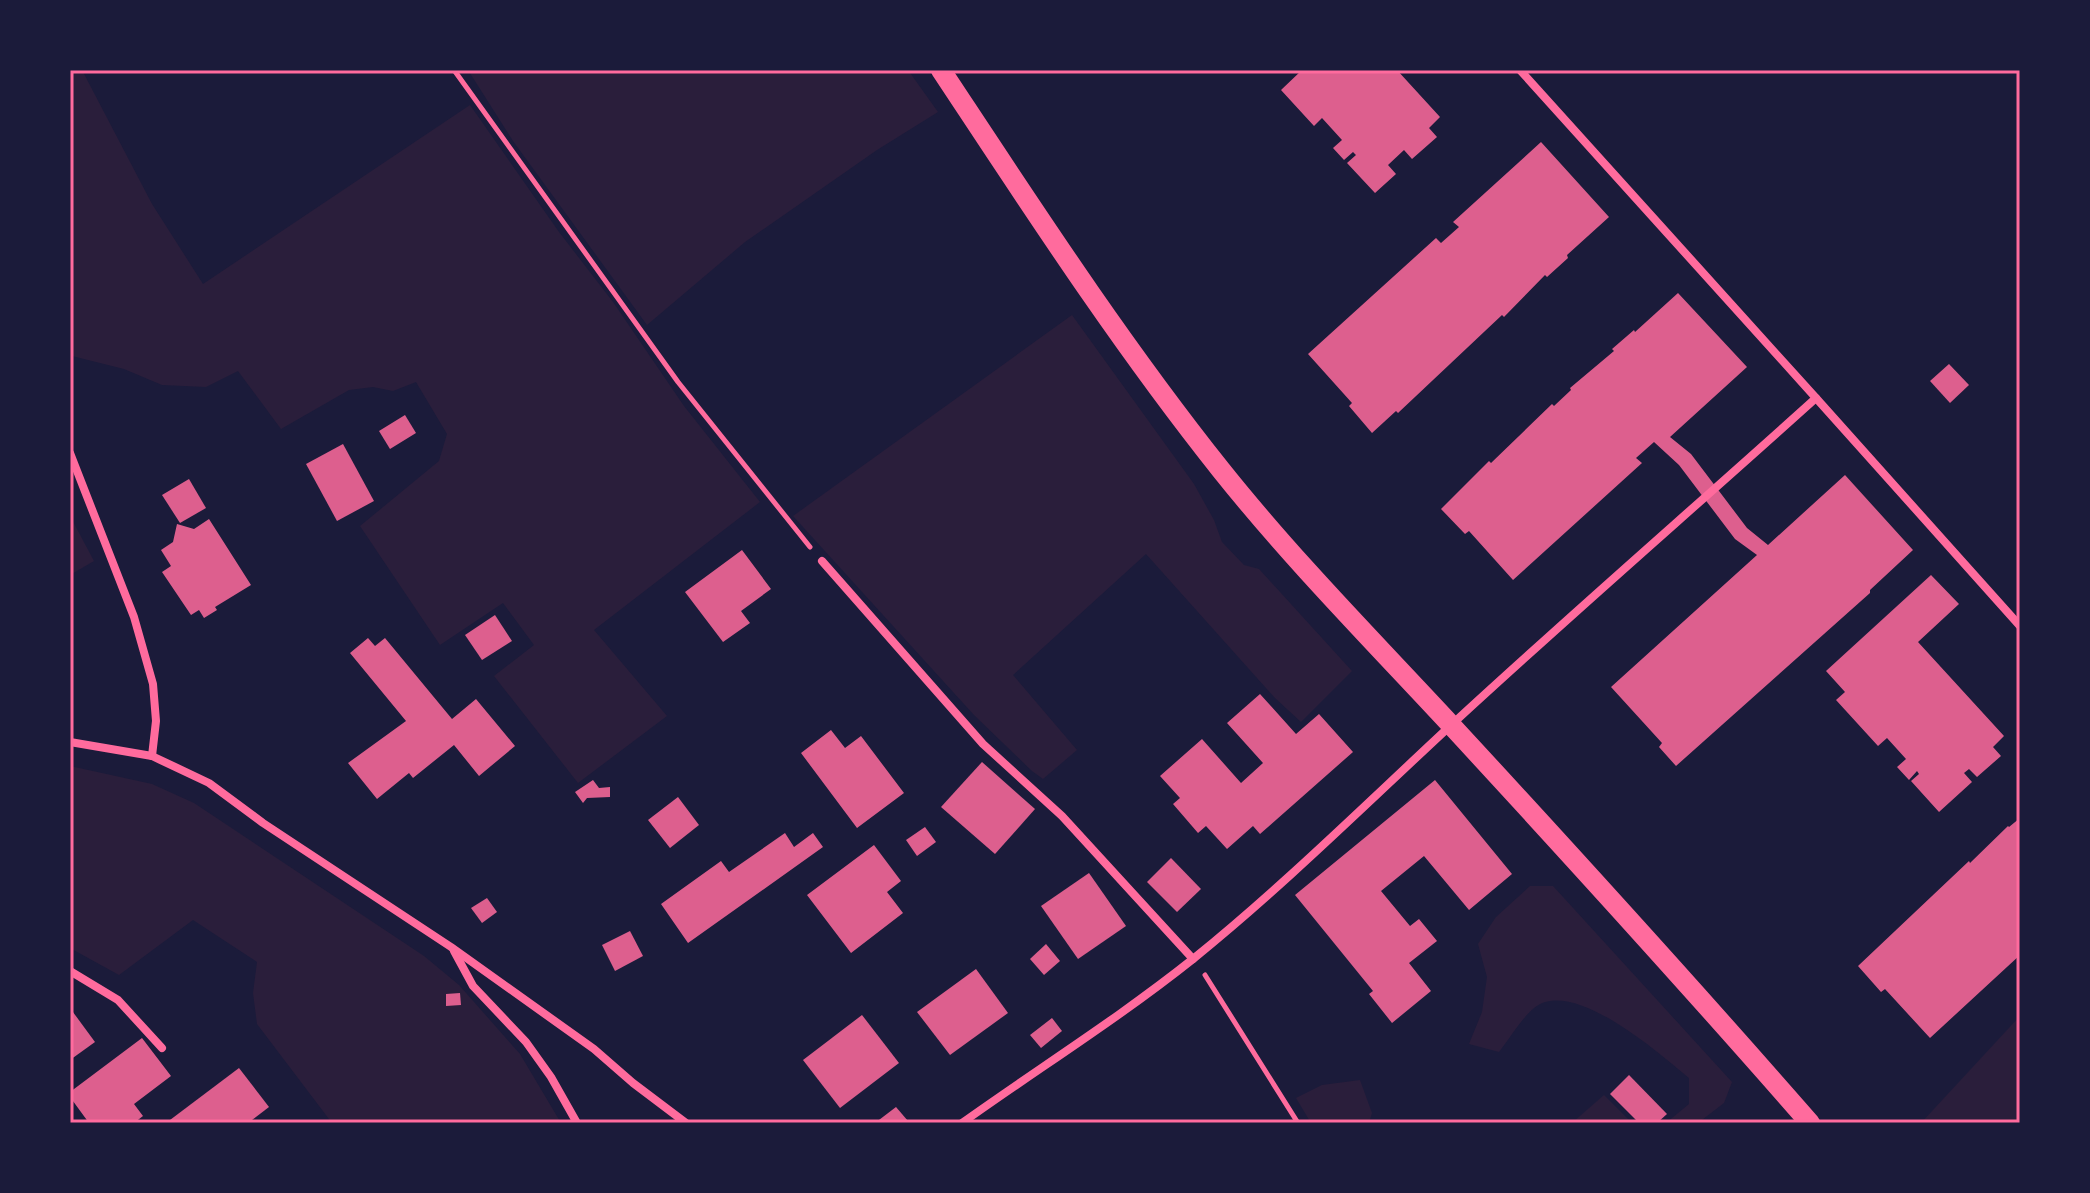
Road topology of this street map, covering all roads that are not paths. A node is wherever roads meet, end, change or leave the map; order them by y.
1 (941, 70) edge
2 (1520, 70) edge
3 (1816, 398) junction
4 (70, 453) edge
5 (822, 561) road end
6 (2020, 626) edge
7 (1451, 725) junction
8 (70, 742) edge
9 (152, 756) junction
10 (451, 947) junction
11 (1193, 959) junction
12 (70, 971) edge
13 (162, 1048) dead end
14 (577, 1123) edge
15 (686, 1123) edge
16 (962, 1123) edge
17 (1810, 1123) edge

1 - 7 main road
2 - 3 street
3 - 6 street
3 - 7 street
4 - 9 street
5 - 11 street
7 - 11 street
7 - 17 main road
8 - 9 street
9 - 10 street
10 - 14 street
10 - 15 street
11 - 16 street
12 - 13 street

